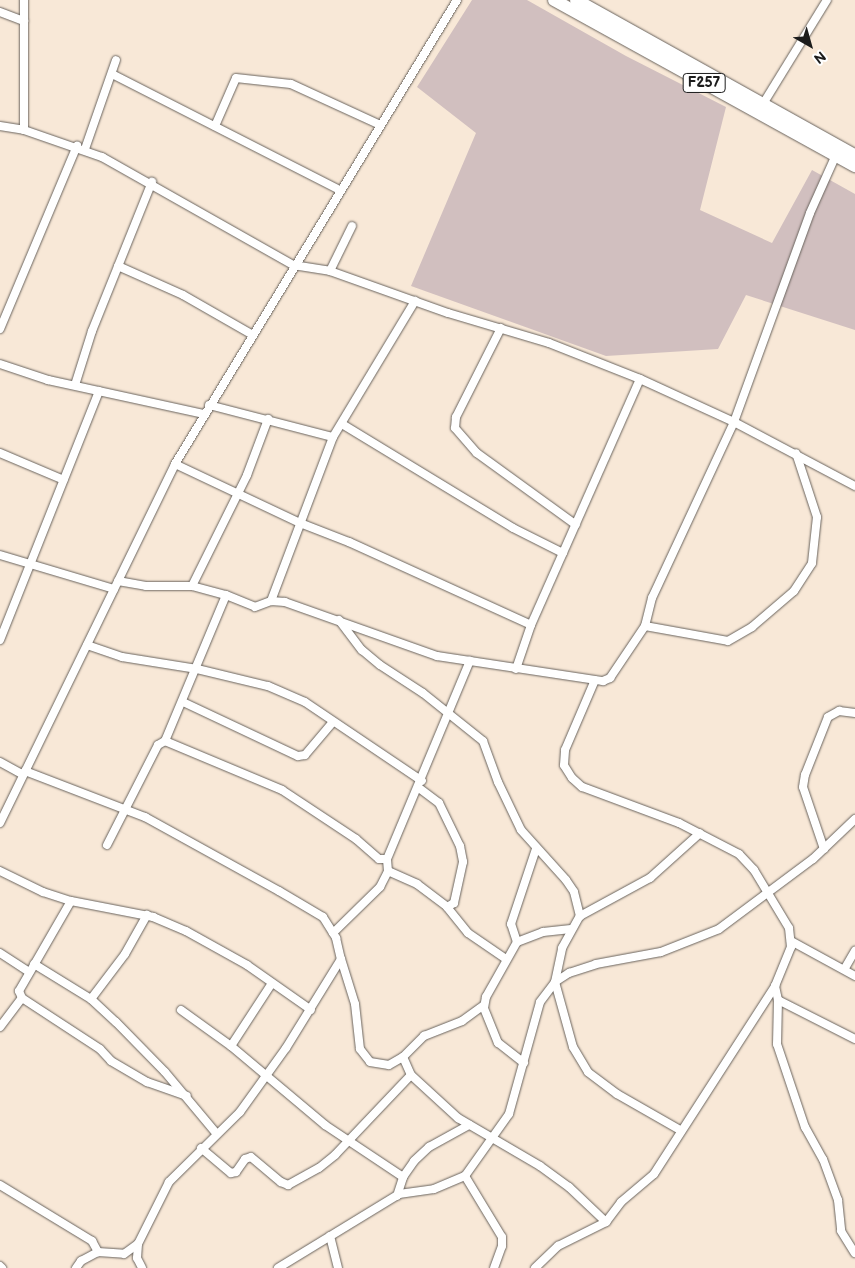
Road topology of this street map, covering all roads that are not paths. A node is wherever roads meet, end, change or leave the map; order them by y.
1 (24, 0) edge
2 (457, 0) edge
3 (554, 0) edge
4 (576, 0) edge
5 (827, 0) edge
6 (0, 12) edge
7 (24, 21) junction
8 (116, 60) dead end
9 (112, 74) junction
10 (763, 104) junction
11 (380, 125) junction
12 (0, 126) edge
13 (215, 126) junction
14 (24, 130) junction
15 (81, 148) junction
16 (836, 155) junction
17 (855, 155) edge
18 (855, 166) edge
19 (152, 182) junction
20 (340, 190) junction
21 (352, 226) dead end
22 (293, 265) junction
23 (118, 266) junction
24 (330, 270) junction
25 (415, 301) junction
26 (501, 328) junction
27 (0, 329) edge
28 (251, 334) junction
29 (0, 364) edge
30 (640, 379) junction
31 (76, 386) junction
32 (99, 392) junction
33 (209, 405) junction
34 (204, 414) junction
35 (268, 419) junction
36 (734, 422) junction
37 (342, 424) junction
38 (333, 438) junction
39 (0, 453) edge
40 (796, 453) junction
41 (175, 464) junction
42 (64, 480) junction
43 (855, 486) edge
44 (238, 492) junction
45 (300, 524) junction
46 (576, 525) junction
47 (563, 553) junction
48 (0, 555) edge
49 (28, 566) junction
50 (118, 581) junction
51 (192, 586) junction
52 (114, 589) junction
53 (226, 595) junction
54 (271, 601) junction
55 (340, 620) junction
56 (530, 625) junction
57 (645, 626) junction
58 (0, 640) edge
59 (87, 645) junction
60 (470, 661) junction
61 (516, 668) junction
62 (197, 669) junction
63 (595, 680) junction
64 (183, 702) junction
65 (447, 711) junction
66 (855, 713) edge
67 (333, 722) junction
68 (165, 740) junction
69 (0, 762) edge
70 (24, 773) junction
71 (421, 784) junction
72 (126, 809) junction
73 (855, 819) edge
74 (0, 823) edge
75 (700, 833) junction
76 (107, 845) dead end
77 (536, 849) junction
78 (824, 849) junction
79 (387, 859) junction
80 (0, 870) edge
81 (388, 871) junction
82 (768, 890) junction
83 (71, 902) junction
84 (447, 907) junction
85 (147, 915) junction
86 (580, 916) junction
87 (571, 929) junction
88 (333, 933) junction
89 (791, 940) junction
90 (517, 942) junction
91 (855, 952) edge
92 (0, 953) edge
93 (341, 959) junction
94 (506, 959) junction
95 (34, 964) junction
96 (845, 968) junction
97 (29, 972) junction
98 (855, 976) edge
99 (555, 982) junction
100 (272, 983) junction
101 (775, 986) junction
102 (22, 998) junction
103 (91, 1000) junction
104 (778, 1000) junction
105 (484, 1005) junction
106 (181, 1010) dead end
107 (311, 1010) junction
108 (0, 1027) edge
109 (855, 1039) edge
110 (231, 1046) junction
111 (403, 1057) junction
112 (524, 1063) junction
113 (411, 1075) junction
114 (266, 1076) junction
115 (187, 1096) junction
116 (469, 1125) junction
117 (680, 1130) junction
118 (216, 1133) junction
119 (493, 1140) junction
120 (349, 1142) junction
121 (201, 1148) junction
122 (465, 1176) junction
123 (403, 1177) junction
124 (0, 1184) edge
125 (397, 1196) junction
126 (606, 1222) junction
127 (330, 1236) junction
128 (138, 1244) junction
129 (98, 1252) junction
130 (855, 1253) edge
131 (76, 1268) edge
132 (142, 1268) edge
133 (278, 1268) edge
134 (338, 1268) edge
135 (494, 1268) edge
136 (535, 1268) edge

1 - 7 street
2 - 11 street
3 - 16 main road, F257
4 - 10 main road, F257
5 - 10 street
6 - 7 street
7 - 14 street
8 - 9 street
9 - 13 street
9 - 15 street
10 - 17 main road, F257
11 - 13 street
11 - 20 street
12 - 14 street
13 - 20 street
14 - 15 street
15 - 19 street
15 - 27 street
16 - 18 main road, F257
16 - 36 street
19 - 22 street
19 - 23 street
20 - 22 street
21 - 24 street
22 - 24 street
22 - 28 street
23 - 28 street
23 - 31 street
24 - 25 street
25 - 26 street
25 - 37 street
26 - 30 street
26 - 46 street
28 - 33 street
29 - 31 street
30 - 36 street
30 - 46 street
31 - 32 street
32 - 34 street
32 - 42 street
33 - 34 street
33 - 35 street
34 - 41 street
35 - 38 street
35 - 44 street
36 - 40 street
36 - 57 street
37 - 38 street
37 - 47 street
38 - 45 street
39 - 42 street
40 - 43 street
40 - 57 street
41 - 44 street
41 - 50 street
42 - 49 street
44 - 45 street
44 - 51 street
45 - 54 street
45 - 56 street
46 - 47 street
47 - 56 street
48 - 49 street
49 - 52 street
49 - 58 street
50 - 51 street
50 - 52 street
51 - 53 street
52 - 59 street
53 - 54 street
53 - 62 street
54 - 55 street
55 - 60 street
55 - 65 street
56 - 61 street
57 - 63 street
59 - 62 street
59 - 70 street
60 - 61 street
60 - 65 street
61 - 63 street
62 - 64 street
62 - 67 street
63 - 75 street
64 - 67 street
64 - 68 street
65 - 71 street
65 - 77 street
66 - 78 street
67 - 71 street
68 - 72 street
68 - 79 street
69 - 70 street
70 - 72 street
70 - 74 street
71 - 79 street
71 - 84 street
72 - 76 street
72 - 88 street
73 - 78 street
75 - 82 street
75 - 86 street
77 - 86 street
77 - 90 street
78 - 82 street
79 - 81 street
80 - 83 street
81 - 84 street
81 - 88 street
82 - 89 street
82 - 99 street
83 - 85 street
83 - 95 street
84 - 94 street
85 - 100 street
85 - 103 street
86 - 87 street
87 - 90 street
87 - 99 street
88 - 93 street
89 - 96 street
89 - 101 street
90 - 94 street
91 - 96 street
92 - 97 street
93 - 107 street
93 - 111 street
94 - 105 street
95 - 97 street
95 - 103 street
96 - 98 street
97 - 102 street
99 - 112 street
99 - 117 street
100 - 107 street
100 - 110 street
101 - 104 street
101 - 117 street
102 - 108 street
102 - 115 street
103 - 115 street
104 - 109 street
104 - 130 street
105 - 111 street
105 - 112 street
106 - 110 street
107 - 114 street
110 - 114 street
111 - 113 street
112 - 119 street
113 - 116 street
113 - 120 street
114 - 118 street
114 - 120 street
115 - 118 street
116 - 119 street
116 - 123 street
117 - 126 street
118 - 121 street
119 - 122 street
119 - 126 street
120 - 121 street
120 - 123 street
121 - 128 street
122 - 125 street
122 - 135 street
123 - 125 street
124 - 129 street
125 - 127 street
126 - 136 street
127 - 133 street
127 - 134 street
128 - 129 street
128 - 132 street
129 - 131 street

